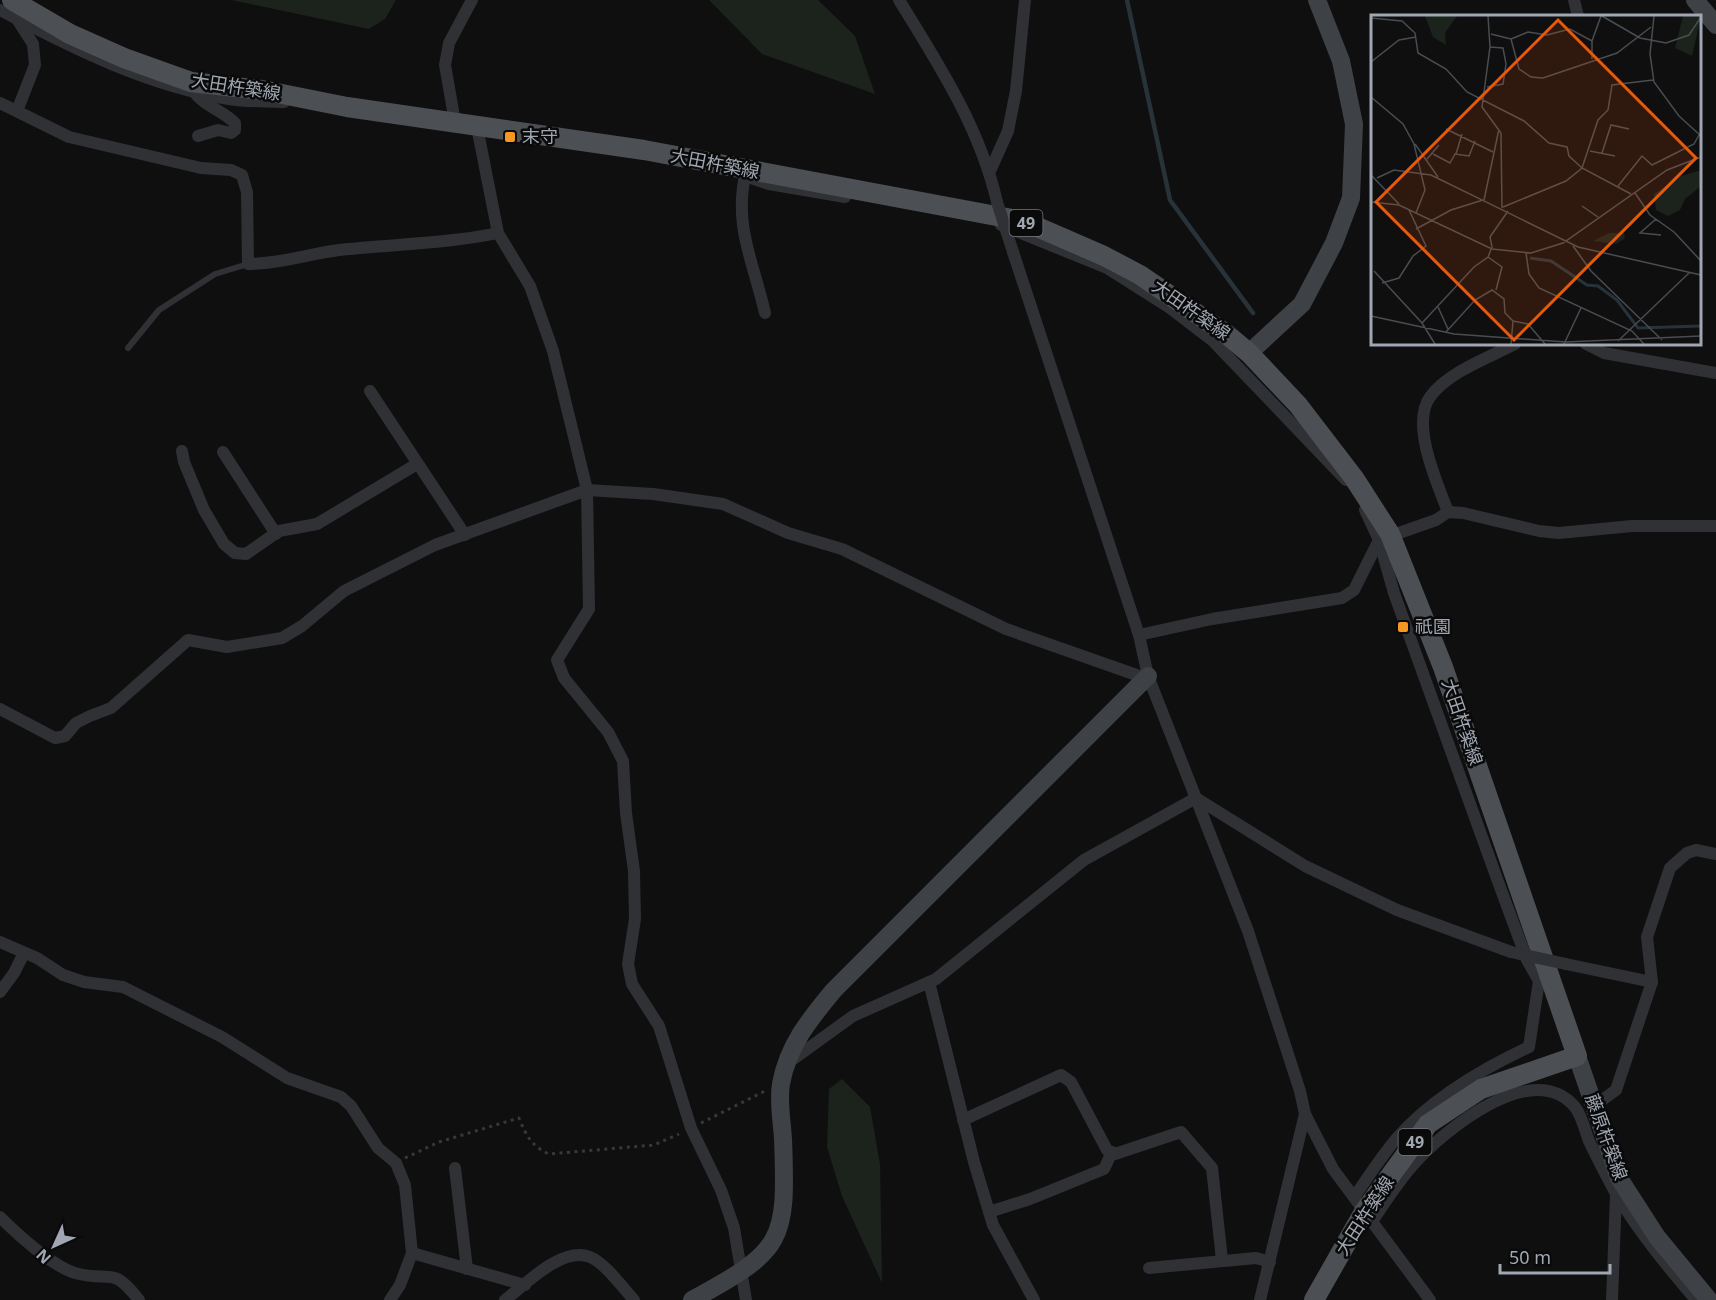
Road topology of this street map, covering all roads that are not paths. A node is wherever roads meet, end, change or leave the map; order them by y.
1 (7, 0) edge
2 (472, 0) edge
3 (899, 0) edge
4 (1025, 0) edge
5 (1317, 0) edge
6 (1574, 0) edge
7 (1695, 0) edge
8 (14, 9) edge
9 (0, 10) edge
10 (1578, 15) edge
11 (1710, 21) edge
12 (192, 87) junction
13 (0, 103) edge
14 (17, 111) junction
15 (469, 126) junction
16 (198, 136) dead end
17 (990, 171) junction
18 (745, 173) junction
19 (498, 233) junction
20 (248, 264) junction
21 (765, 313) dead end
22 (1513, 345) edge
23 (1588, 345) edge
24 (128, 348) dead end
25 (1249, 353) junction
26 (1716, 373) edge
27 (369, 391) dead end
28 (182, 451) dead end
29 (223, 452) dead end
30 (417, 464) junction
31 (587, 489) junction
32 (1448, 512) junction
33 (1716, 526) edge
34 (276, 534) junction
35 (465, 535) junction
36 (1384, 537) junction
37 (1139, 635) junction
38 (1147, 677) junction
39 (0, 709) edge
40 (1196, 798) junction
41 (1716, 854) edge
42 (0, 942) edge
43 (24, 953) junction
44 (929, 982) junction
45 (1652, 982) junction
46 (0, 992) edge
47 (1577, 1056) junction
48 (788, 1063) junction
49 (1594, 1106) junction
50 (1305, 1114) junction
51 (963, 1120) junction
52 (1112, 1152) junction
53 (455, 1168) dead end
54 (1617, 1185) junction
55 (1364, 1209) junction
56 (989, 1212) junction
57 (0, 1217) edge
58 (412, 1253) junction
59 (1222, 1260) junction
60 (1270, 1262) junction
61 (1149, 1268) dead end
62 (467, 1269) junction
63 (740, 1274) junction
64 (525, 1285) junction
65 (139, 1300) edge
66 (390, 1300) edge
67 (505, 1300) edge
68 (634, 1300) edge
69 (692, 1300) edge
70 (746, 1300) edge
71 (1034, 1300) edge
72 (1260, 1300) edge
73 (1314, 1300) edge
74 (1430, 1300) edge
75 (1612, 1300) edge
76 (1696, 1300) edge
77 (1709, 1300) edge

1 - 8 street
2 - 15 street
3 - 17 street
4 - 17 street
5 - 25 street
6 - 10 street
7 - 11 street
8 - 9 street
8 - 12 main road, 大田杵築線 / 49
8 - 14 street
12 - 15 main road, 大田杵築線 / 49
12 - 16 street
13 - 14 street
14 - 20 street
15 - 18 main road, 大田杵築線 / 49
15 - 19 street
17 - 37 street, bridge
18 - 21 street
18 - 25 main road, 大田杵築線 / 49
18 - 36 street
19 - 20 street
19 - 31 street
20 - 24 lane
22 - 32 street
23 - 26 street
25 - 36 main road, 大田杵築線 / 49
27 - 30 street
28 - 34 street
29 - 34 street
30 - 34 street
30 - 35 street
31 - 35 street
31 - 38 street
31 - 63 street
32 - 33 street
32 - 36 street
35 - 39 street
36 - 37 street
36 - 47 main road, 大田杵築線 / 49
36 - 55 street
37 - 38 street
38 - 40 street
38 - 48 street
40 - 44 street
40 - 45 street, bridge
40 - 50 street
41 - 45 street
42 - 43 street
43 - 46 street
43 - 58 street
44 - 48 street
44 - 51 street
45 - 49 street
47 - 49 street, 藤原杵築線
47 - 55 main road, 大田杵築線 / 49
48 - 63 street
49 - 54 street, 藤原杵築線
50 - 55 street
50 - 60 street
51 - 52 street
51 - 56 street
52 - 56 street
52 - 59 street
53 - 62 street
54 - 55 street
54 - 75 street
54 - 76 street
54 - 77 street, 藤原杵築線
55 - 73 main road, 大田杵築線 / 49
55 - 74 street
56 - 71 street
57 - 65 street
58 - 62 street
58 - 66 street
59 - 60 street
59 - 61 street
60 - 72 street
62 - 64 street
63 - 69 street
63 - 70 street
64 - 67 street
64 - 68 street

